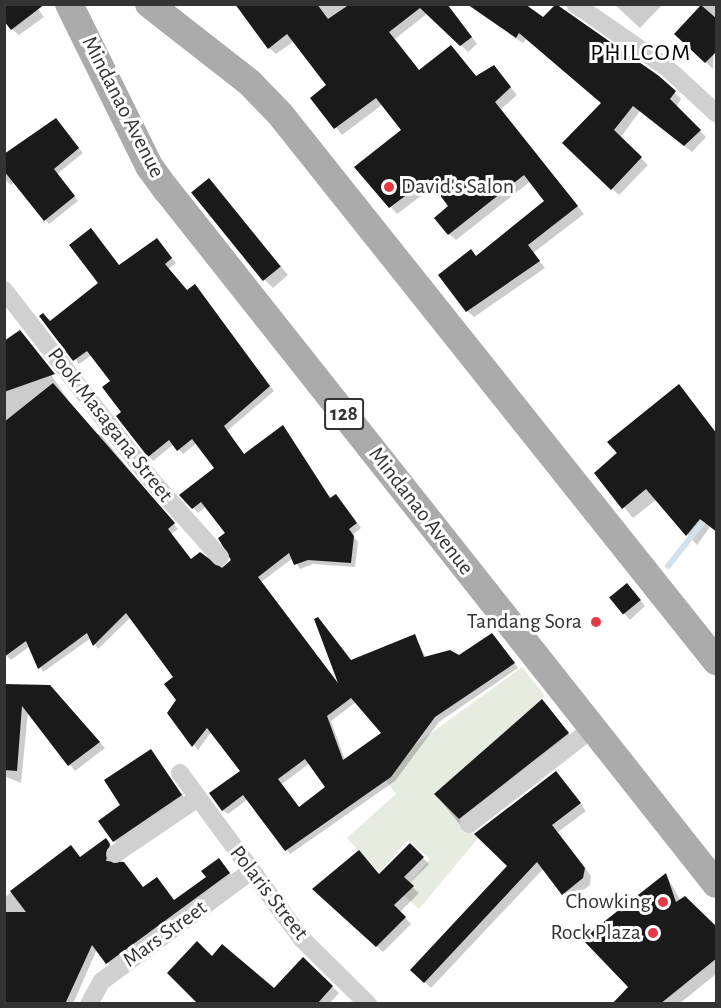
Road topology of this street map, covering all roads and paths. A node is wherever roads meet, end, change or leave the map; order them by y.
1 (69, 4) edge
2 (149, 4) edge
3 (575, 4) edge
4 (717, 113) edge
5 (4, 290) edge
6 (220, 557) dead end
7 (717, 661) edge
8 (593, 728) junction
9 (180, 773) dead end
10 (198, 798) junction
11 (469, 824) dead end
12 (115, 854) dead end
13 (250, 872) junction
14 (717, 884) edge
15 (89, 1004) edge
16 (368, 1004) edge

1 - 8 main road, Mindanao Avenue / 128
2 - 7 main road
3 - 4 street
5 - 6 street, Pook Masagana Street
8 - 11 street
8 - 14 main road, Mindanao Avenue / 128
9 - 10 street, Polaris Street
10 - 12 street
10 - 13 street, Polaris Street
13 - 15 street, Mars Street
13 - 16 street, Polaris Street

